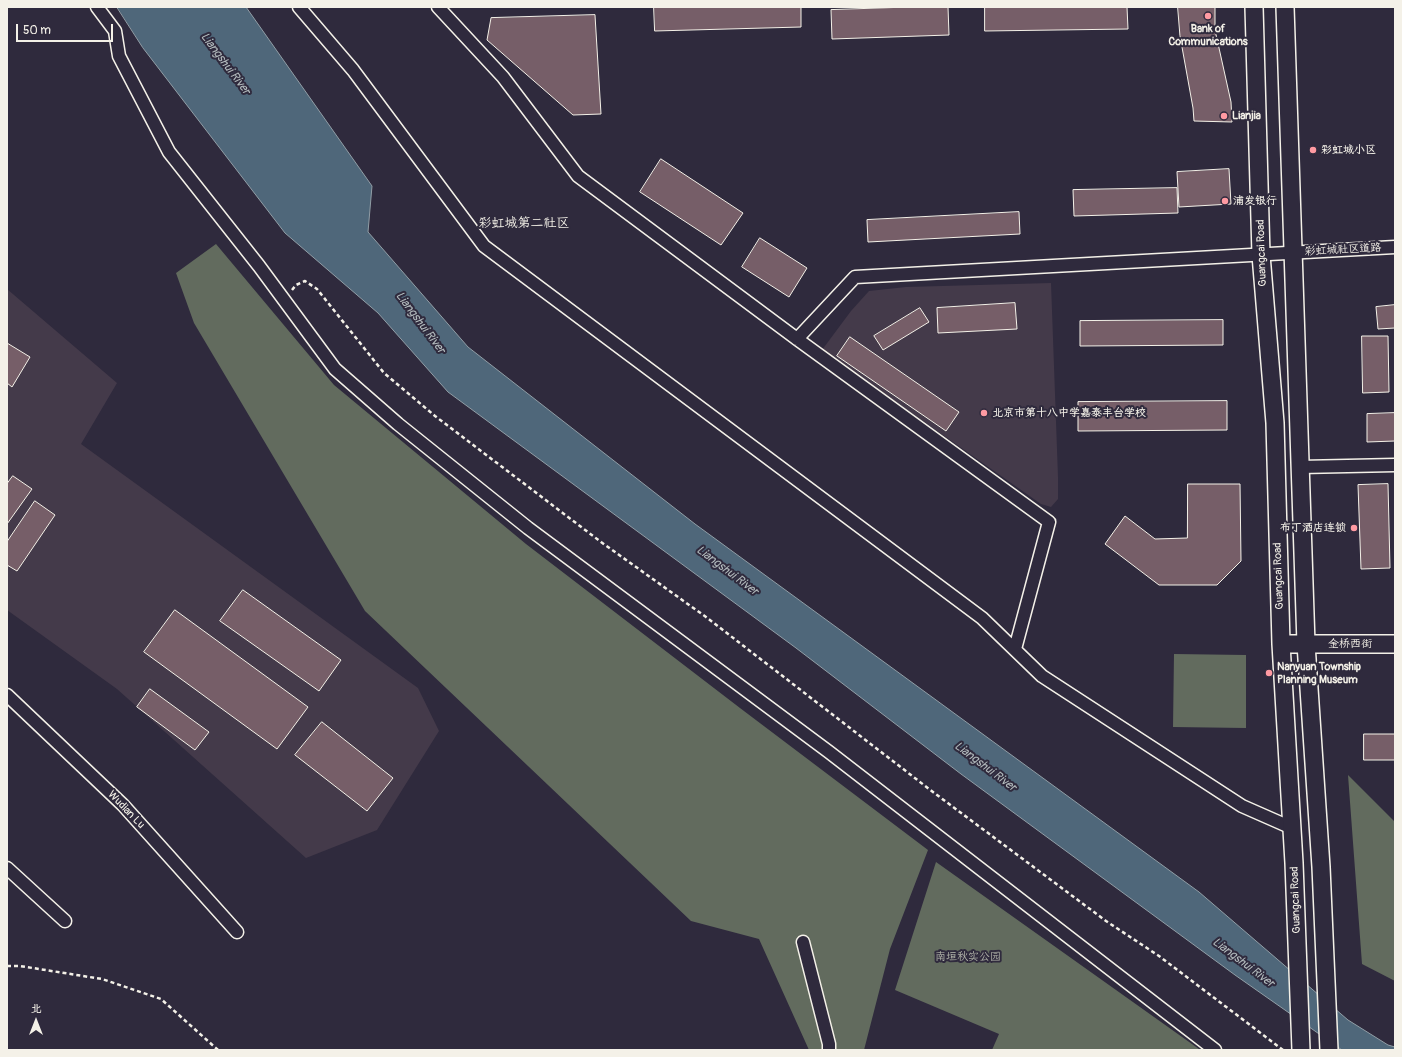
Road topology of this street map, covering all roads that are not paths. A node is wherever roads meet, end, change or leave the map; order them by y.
1 (97, 7) edge
2 (299, 7) edge
3 (438, 7) edge
4 (1254, 7) edge
5 (1285, 7) edge
6 (1395, 247) edge
7 (1292, 253) junction
8 (1261, 255) junction
9 (797, 339) junction
10 (1395, 465) edge
11 (1300, 467) junction
12 (1282, 644) junction
13 (1306, 644) junction
14 (1395, 644) edge
15 (1015, 650) junction
16 (7, 695) edge
17 (1292, 828) junction
18 (7, 868) edge
19 (65, 921) dead end
20 (237, 932) dead end
21 (803, 942) dead end
22 (829, 1050) edge
23 (1216, 1050) edge
24 (1301, 1050) edge
25 (1329, 1050) edge

1 - 23 street
2 - 15 street
3 - 9 street
4 - 8 main road, Guangcai Road
5 - 7 main road
6 - 7 street, 彩虹城社区道路
7 - 8 street, 彩虹城社区道路
7 - 11 main road
8 - 9 street, 彩虹城社区道路
8 - 12 main road, Guangcai Road
9 - 15 street
10 - 11 street
11 - 13 main road
12 - 13 main road, 金桥西街
12 - 17 main road, Guangcai Road
13 - 14 main road, 金桥西街
13 - 25 main road
15 - 17 street
16 - 20 street, Wudian Lu
17 - 24 main road, Guangcai Road
18 - 19 street
21 - 22 street

